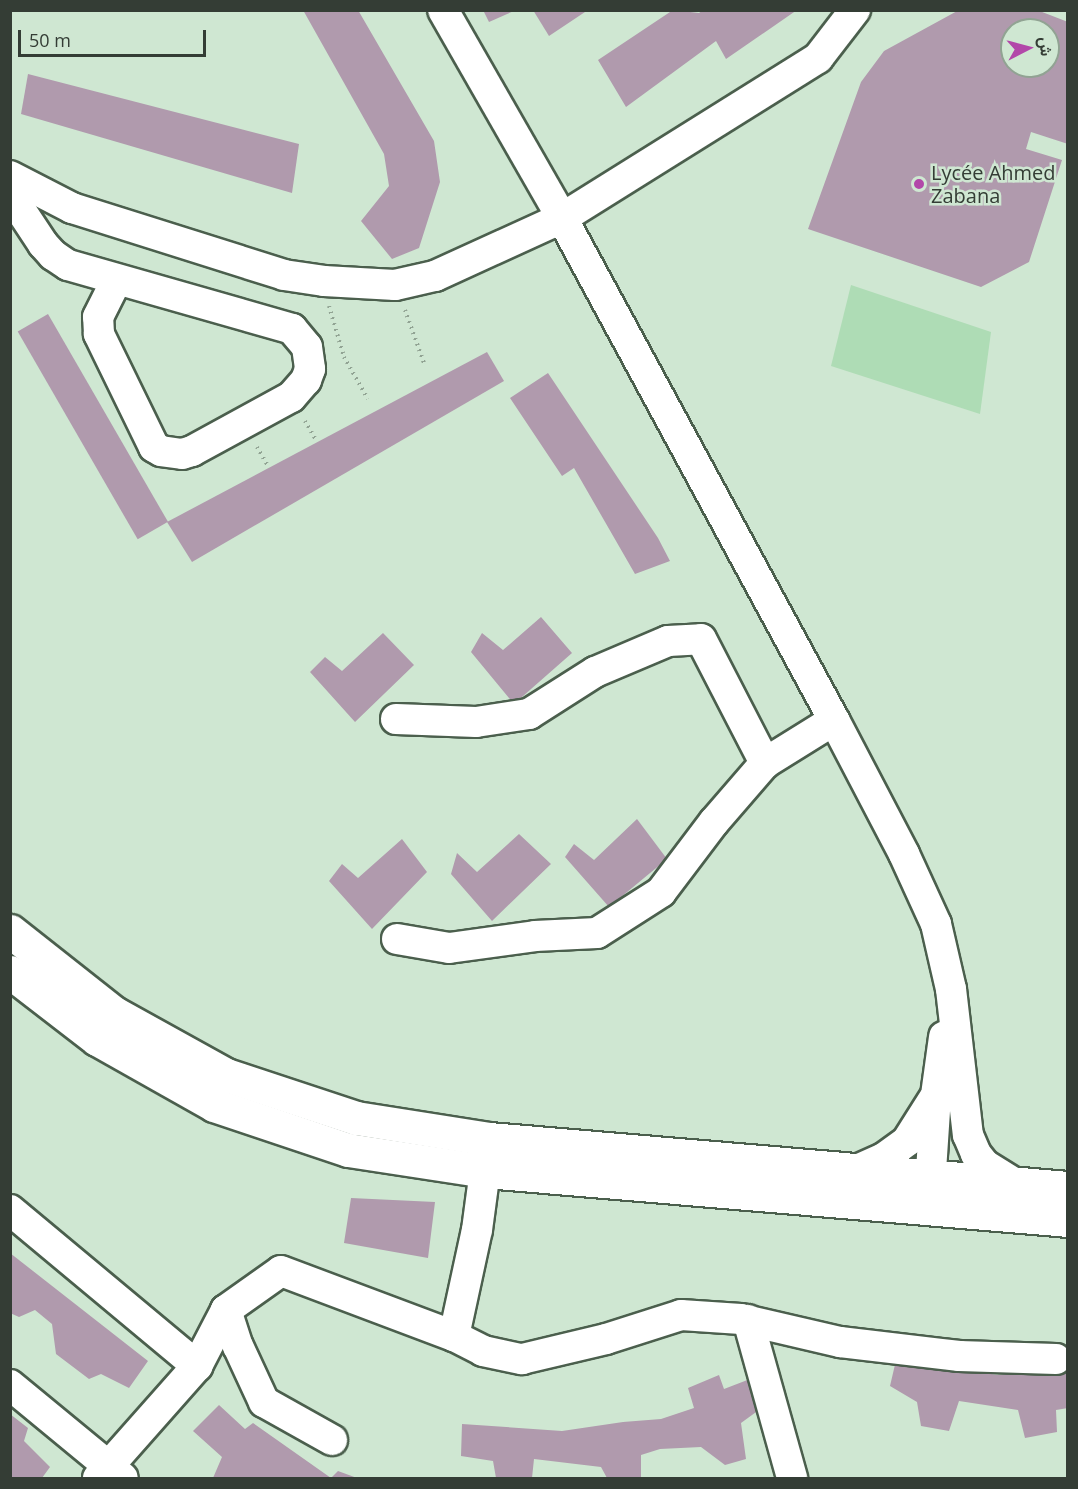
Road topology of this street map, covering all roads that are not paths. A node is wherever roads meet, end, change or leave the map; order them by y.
1 (443, 10) edge
2 (855, 10) edge
3 (10, 176) edge
4 (10, 194) edge
5 (562, 218) junction
6 (262, 268) junction
7 (117, 279) junction
8 (250, 315) junction
9 (396, 719) dead end
10 (834, 720) junction
11 (765, 763) junction
12 (10, 931) edge
13 (397, 939) dead end
14 (10, 972) edge
15 (949, 1097) junction
16 (489, 1139) junction
17 (857, 1170) junction
18 (485, 1171) junction
19 (940, 1177) junction
20 (1016, 1184) junction
21 (1068, 1188) edge
22 (929, 1208) junction
23 (10, 1210) edge
24 (1068, 1220) edge
25 (226, 1310) junction
26 (748, 1320) junction
27 (454, 1336) junction
28 (1056, 1359) dead end
29 (197, 1366) junction
30 (10, 1385) edge
31 (332, 1440) dead end
32 (109, 1475) edge
33 (792, 1479) edge

1 - 5 street
2 - 5 street
3 - 6 street
4 - 7 street
5 - 6 street
5 - 10 street
6 - 8 street
7 - 8 street
7 - 8 street
9 - 11 street
10 - 11 street
10 - 15 street
11 - 13 street
12 - 16 main road
14 - 18 main road
15 - 17 street
15 - 19 street
15 - 20 street
16 - 17 main road
16 - 18 street
17 - 19 main road
18 - 22 main road
18 - 27 street
19 - 20 main road
19 - 22 street
20 - 21 main road
22 - 24 main road
23 - 29 street
25 - 27 street
25 - 29 street
25 - 31 street
26 - 27 street
26 - 28 street
26 - 33 street
29 - 32 street
30 - 32 street

